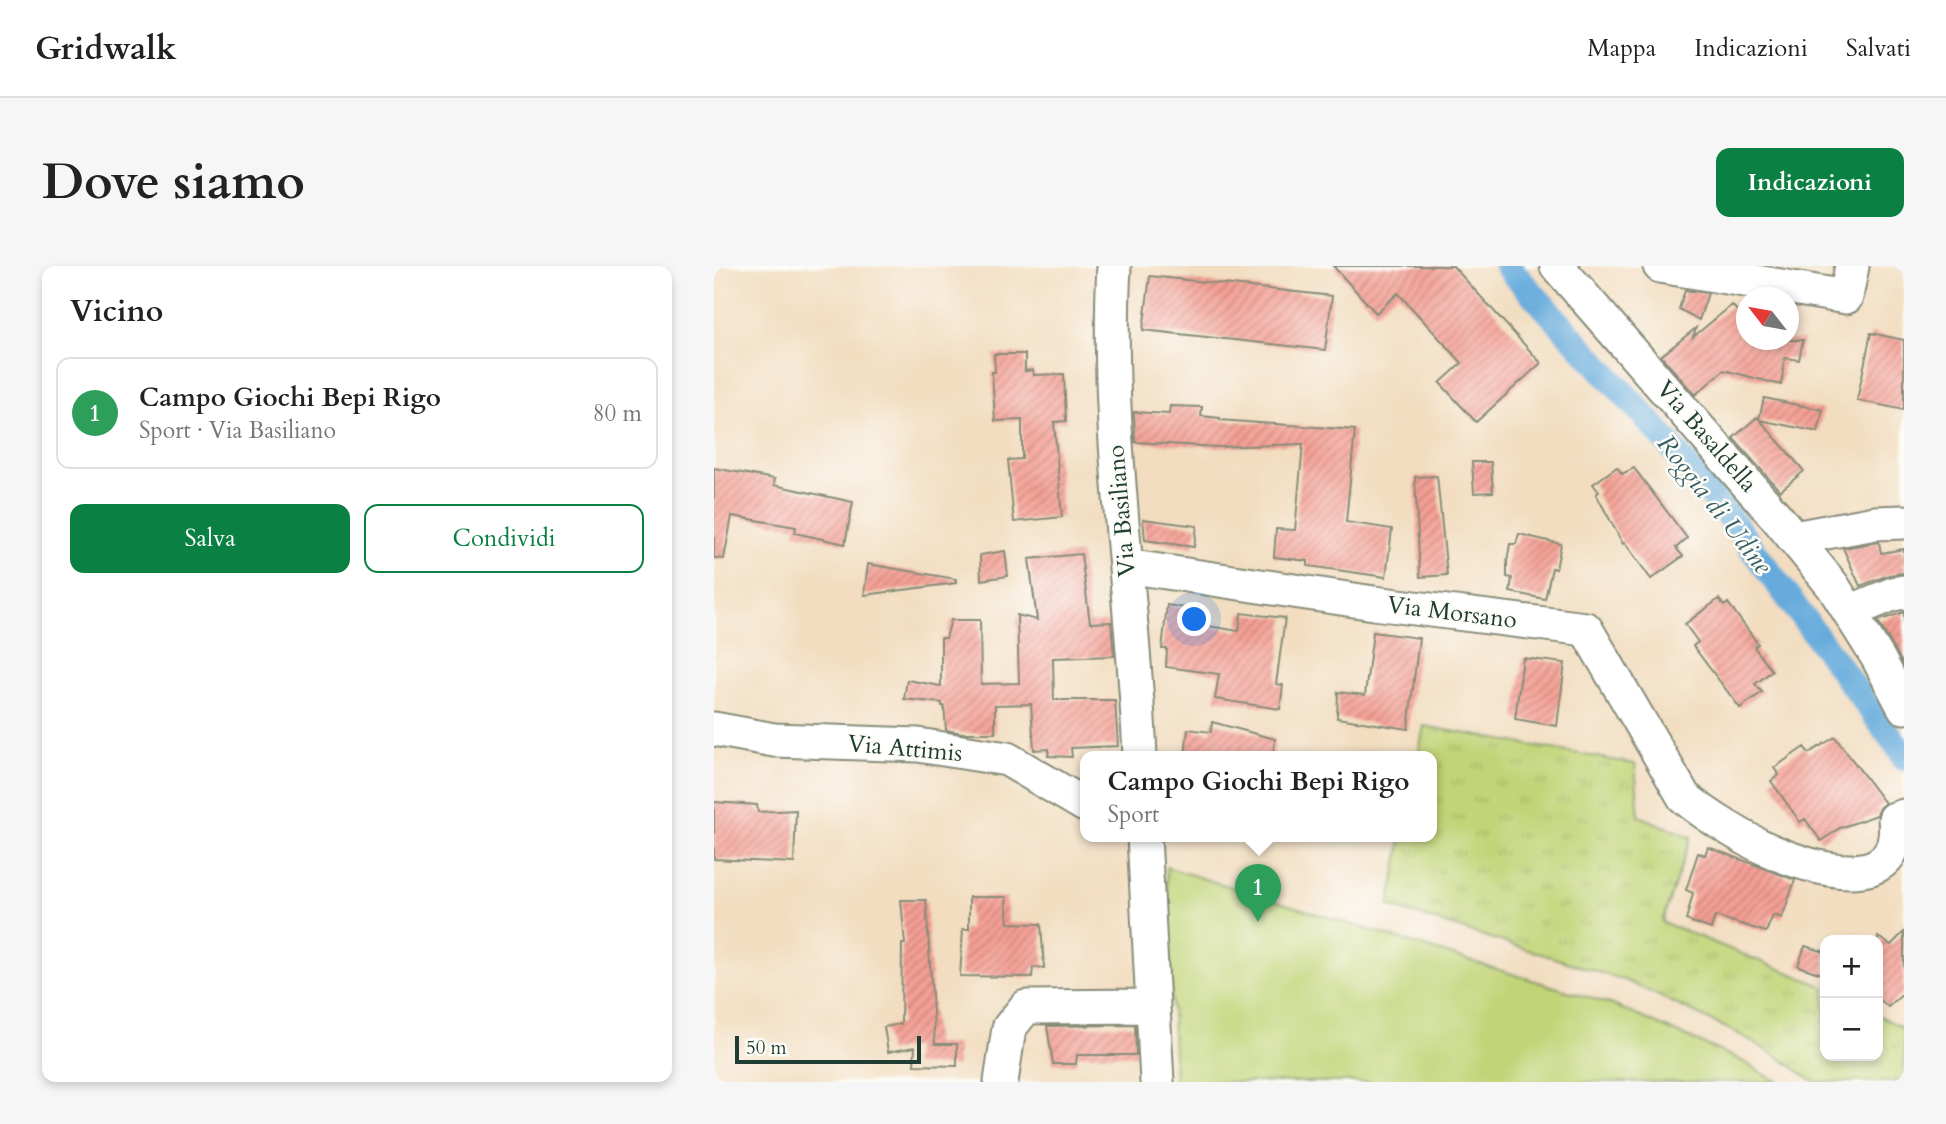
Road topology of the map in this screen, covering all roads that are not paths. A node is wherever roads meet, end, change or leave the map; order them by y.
1 (1114, 266) edge
2 (1557, 266) edge
3 (1660, 266) edge
4 (1852, 266) edge
5 (1904, 522) edge
6 (1794, 538) junction
7 (1126, 566) junction
8 (1904, 592) edge
9 (1849, 612) junction
10 (1904, 707) edge
11 (714, 729) edge
12 (1140, 751) edge
13 (1080, 802) edge
14 (1903, 816) edge
15 (1142, 842) edge
16 (1153, 1006) junction
17 (1001, 1082) edge
18 (1157, 1082) edge

1 - 7 street, Via Basiliano
2 - 6 street, Via Basaldella
3 - 4 street
5 - 6 street
6 - 9 street, Via Basaldella
7 - 12 street, Via Basiliano
7 - 14 street, Via Morsano
8 - 9 street
9 - 10 street, Via Basaldella
11 - 13 street, Via Attimis
15 - 16 street
16 - 17 street
16 - 18 street

